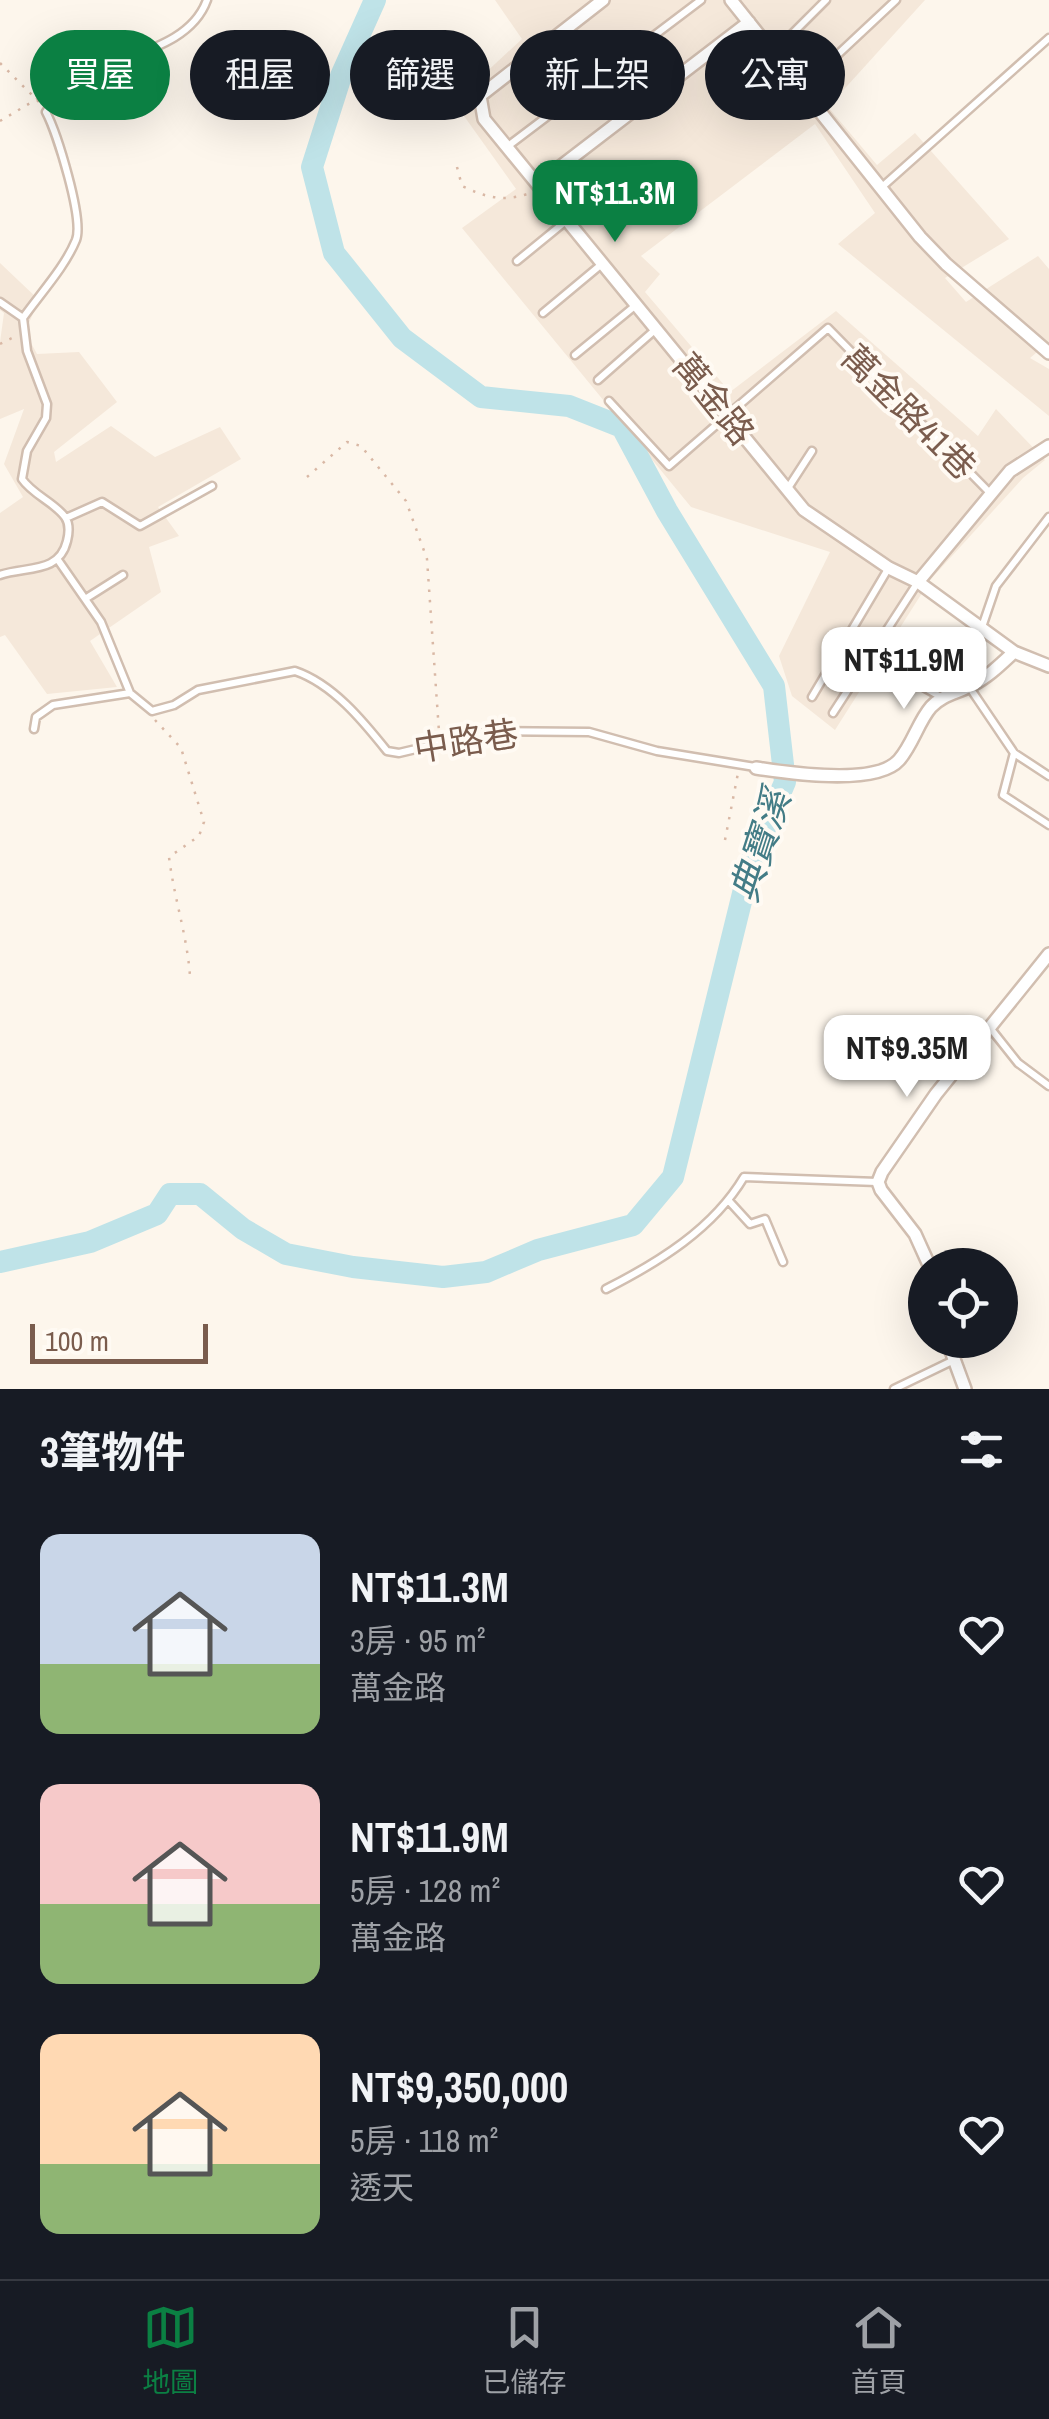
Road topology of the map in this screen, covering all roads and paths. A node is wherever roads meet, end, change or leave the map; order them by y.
1 (207, 0) edge
2 (604, 0) edge
3 (700, 0) edge
4 (826, 0) edge
5 (896, 0) edge
6 (734, 1) edge
7 (749, 22) junction
8 (756, 30) edge
9 (796, 30) edge
10 (1049, 38) edge
11 (170, 39) edge
12 (845, 48) edge
13 (0, 63) edge
14 (30, 91) edge
15 (30, 104) edge
16 (48, 120) edge
17 (827, 120) edge
18 (0, 121) edge
19 (508, 146) junction
20 (457, 167) dead end
21 (540, 185) junction
22 (881, 188) junction
23 (568, 220) junction
24 (516, 261) dead end
25 (602, 263) junction
26 (0, 302) edge
27 (636, 305) junction
28 (544, 312) dead end
29 (22, 318) junction
30 (656, 329) junction
31 (22, 332) junction
32 (0, 344) edge
33 (1049, 353) edge
34 (575, 356) dead end
35 (598, 380) dead end
36 (609, 402) dead end
37 (728, 413) junction
38 (1049, 446) edge
39 (812, 451) dead end
40 (307, 477) dead end
41 (212, 486) dead end
42 (787, 490) junction
43 (992, 495) junction
44 (66, 518) junction
45 (1048, 522) edge
46 (58, 560) junction
47 (889, 568) junction
48 (0, 575) edge
49 (123, 575) dead end
50 (918, 582) junction
51 (85, 600) junction
52 (982, 627) junction
53 (1014, 652) junction
54 (868, 656) junction
55 (1049, 666) edge
56 (970, 687) junction
57 (130, 692) junction
58 (812, 697) dead end
59 (942, 698) junction
60 (152, 710) junction
61 (833, 713) dead end
62 (34, 729) dead end
63 (440, 743) junction
64 (1014, 753) junction
65 (739, 764) junction
66 (756, 768) joint
67 (1049, 776) edge
68 (1049, 825) edge
69 (724, 840) dead end
70 (1049, 954) edge
71 (190, 976) dead end
72 (990, 1029) junction
73 (1049, 1086) edge
74 (878, 1182) junction
75 (729, 1201) junction
76 (922, 1248) edge
77 (784, 1262) dead end
78 (606, 1290) dead end
79 (952, 1360) joint
80 (894, 1389) edge
81 (965, 1389) edge

1 - 11 lane
2 - 19 street, 萬金路
3 - 19 lane
4 - 9 lane
5 - 12 lane
6 - 7 street
7 - 8 street
7 - 21 street
10 - 22 lane
13 - 14 path
15 - 18 path
16 - 29 lane
17 - 22 street
19 - 21 street, 萬金路
20 - 21 path
21 - 23 street, 萬金路
22 - 33 street
23 - 24 lane
23 - 25 street, 萬金路
25 - 27 street, 萬金路
25 - 28 lane
26 - 29 lane
27 - 30 street, 萬金路
27 - 34 lane
29 - 31 lane
30 - 35 lane
30 - 37 street, 萬金路
31 - 32 path
31 - 44 lane
36 - 37 lane
37 - 42 street, 萬金路
37 - 43 lane, 萬金路41巷
38 - 43 street
39 - 42 lane
40 - 63 path
41 - 44 lane
42 - 47 street, 萬金路
43 - 50 street
44 - 46 lane
45 - 52 lane
46 - 48 lane
46 - 51 lane
47 - 50 street, 萬金路
47 - 58 lane
49 - 51 lane
50 - 52 street, 萬金路
50 - 54 lane
51 - 57 lane
52 - 53 street, 萬金路
53 - 55 street, 萬金路
53 - 56 street
54 - 59 lane
54 - 61 lane
56 - 59 street
56 - 64 lane
57 - 60 lane
57 - 62 lane
59 - 66 street
60 - 63 lane, 中路巷
60 - 71 path
63 - 65 lane, 中路巷
64 - 67 lane
64 - 68 lane
65 - 66 lane, 中路巷
65 - 69 path
70 - 72 street
72 - 73 lane
72 - 74 street
74 - 75 lane
74 - 76 street
75 - 77 lane
75 - 78 lane
79 - 80 lane
79 - 81 street

